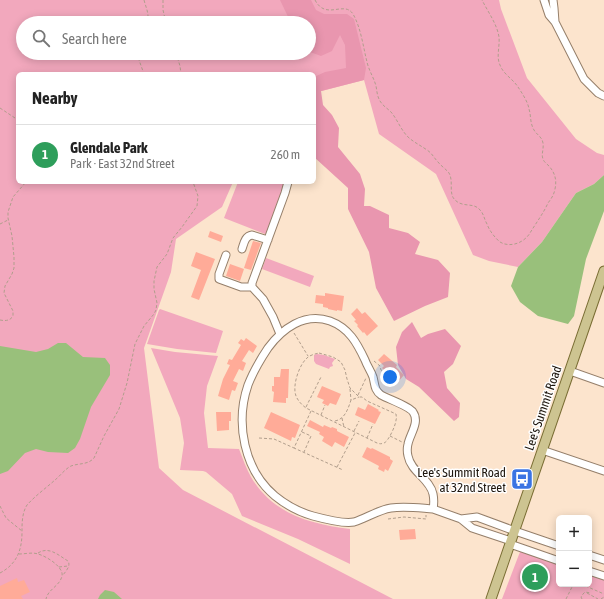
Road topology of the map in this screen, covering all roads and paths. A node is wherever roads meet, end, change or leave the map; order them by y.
1 (144, 0) edge
2 (163, 0) edge
3 (315, 0) edge
4 (482, 0) edge
5 (544, 0) edge
6 (553, 0) edge
7 (148, 16) edge
8 (164, 16) edge
9 (554, 22) junction
10 (139, 60) edge
11 (178, 60) edge
12 (143, 72) edge
13 (181, 72) edge
14 (604, 96) edge
15 (0, 108) edge
16 (16, 119) edge
17 (24, 184) edge
18 (195, 184) edge
19 (287, 184) edge
20 (8, 220) junction
21 (0, 224) edge
22 (268, 240) junction
23 (242, 249) dead end
24 (226, 255) dead end
25 (604, 271) edge
26 (252, 287) junction
27 (601, 291) edge
28 (0, 320) edge
29 (290, 326) junction
30 (280, 334) junction
31 (309, 356) junction
32 (374, 361) dead end
33 (570, 371) junction
34 (368, 374) dead end
35 (321, 377) dead end
36 (391, 379) dead end
37 (604, 383) edge
38 (350, 388) junction
39 (358, 396) junction
40 (350, 400) junction
41 (325, 405) dead end
42 (306, 408) junction
43 (311, 411) junction
44 (321, 415) junction
45 (342, 418) junction
46 (359, 421) dead end
47 (334, 422) junction
48 (373, 424) dead end
49 (345, 427) junction
50 (302, 432) junction
51 (355, 432) junction
52 (390, 436) junction
53 (259, 438) dead end
54 (367, 438) junction
55 (402, 442) dead end
56 (294, 448) junction
57 (542, 450) junction
58 (304, 452) junction
59 (337, 468) junction
60 (342, 470) dead end
61 (604, 471) edge
62 (0, 506) edge
63 (430, 509) junction
64 (388, 519) dead end
65 (461, 519) junction
66 (22, 531) junction
67 (515, 531) junction
68 (510, 543) junction
69 (556, 545) edge
70 (37, 553) junction
71 (19, 554) junction
72 (592, 556) edge
73 (556, 560) edge
74 (604, 560) edge
75 (69, 566) junction
76 (59, 567) junction
77 (592, 572) edge
78 (0, 573) edge
79 (62, 576) junction
80 (604, 576) edge
81 (572, 587) edge
82 (588, 587) edge
83 (585, 592) junction
84 (591, 593) dead end
85 (604, 594) edge
86 (46, 599) edge
87 (491, 599) edge
88 (566, 599) edge
89 (582, 599) edge
90 (598, 599) edge
91 (601, 599) edge

1 - 7 path
2 - 8 path
3 - 4 path
5 - 9 street
6 - 9 street
9 - 14 street
10 - 12 path
11 - 13 path
15 - 16 path
17 - 20 path
18 - 66 path
19 - 22 street
20 - 21 path
20 - 28 path
22 - 23 street
22 - 26 street
24 - 26 street
25 - 27 main road, Lee's Summit Road
26 - 30 street
27 - 33 main road, Lee's Summit Road
29 - 30 street
29 - 31 path
29 - 63 street
30 - 63 street
31 - 38 path
31 - 42 path
32 - 36 path
33 - 37 street
33 - 57 main road, Lee's Summit Road
34 - 39 path
35 - 42 path
38 - 39 path
38 - 40 path
39 - 40 path
39 - 52 path
40 - 45 path
41 - 44 path
42 - 43 path
43 - 44 path
43 - 50 path
44 - 47 path
45 - 47 path
45 - 49 path
46 - 51 path
47 - 49 path
48 - 54 path
49 - 51 path
50 - 56 path
50 - 58 path
51 - 54 path
51 - 59 path
52 - 54 path
52 - 55 path
53 - 56 path
56 - 58 path
57 - 61 street
57 - 67 main road, Lee's Summit Road
58 - 59 path
59 - 60 path
62 - 66 path
63 - 64 path
63 - 65 street
65 - 67 street
65 - 68 street
66 - 71 path
67 - 68 main road, Lee's Summit Road
67 - 69 street
68 - 73 street
68 - 87 main road, Lee's Summit Road
70 - 71 path
70 - 75 path
70 - 76 path
71 - 78 path
72 - 74 street
75 - 76 path
75 - 79 path
76 - 79 path
77 - 80 street
79 - 86 path
81 - 88 path
82 - 85 path
83 - 84 path
83 - 89 path
83 - 90 path
85 - 91 path

